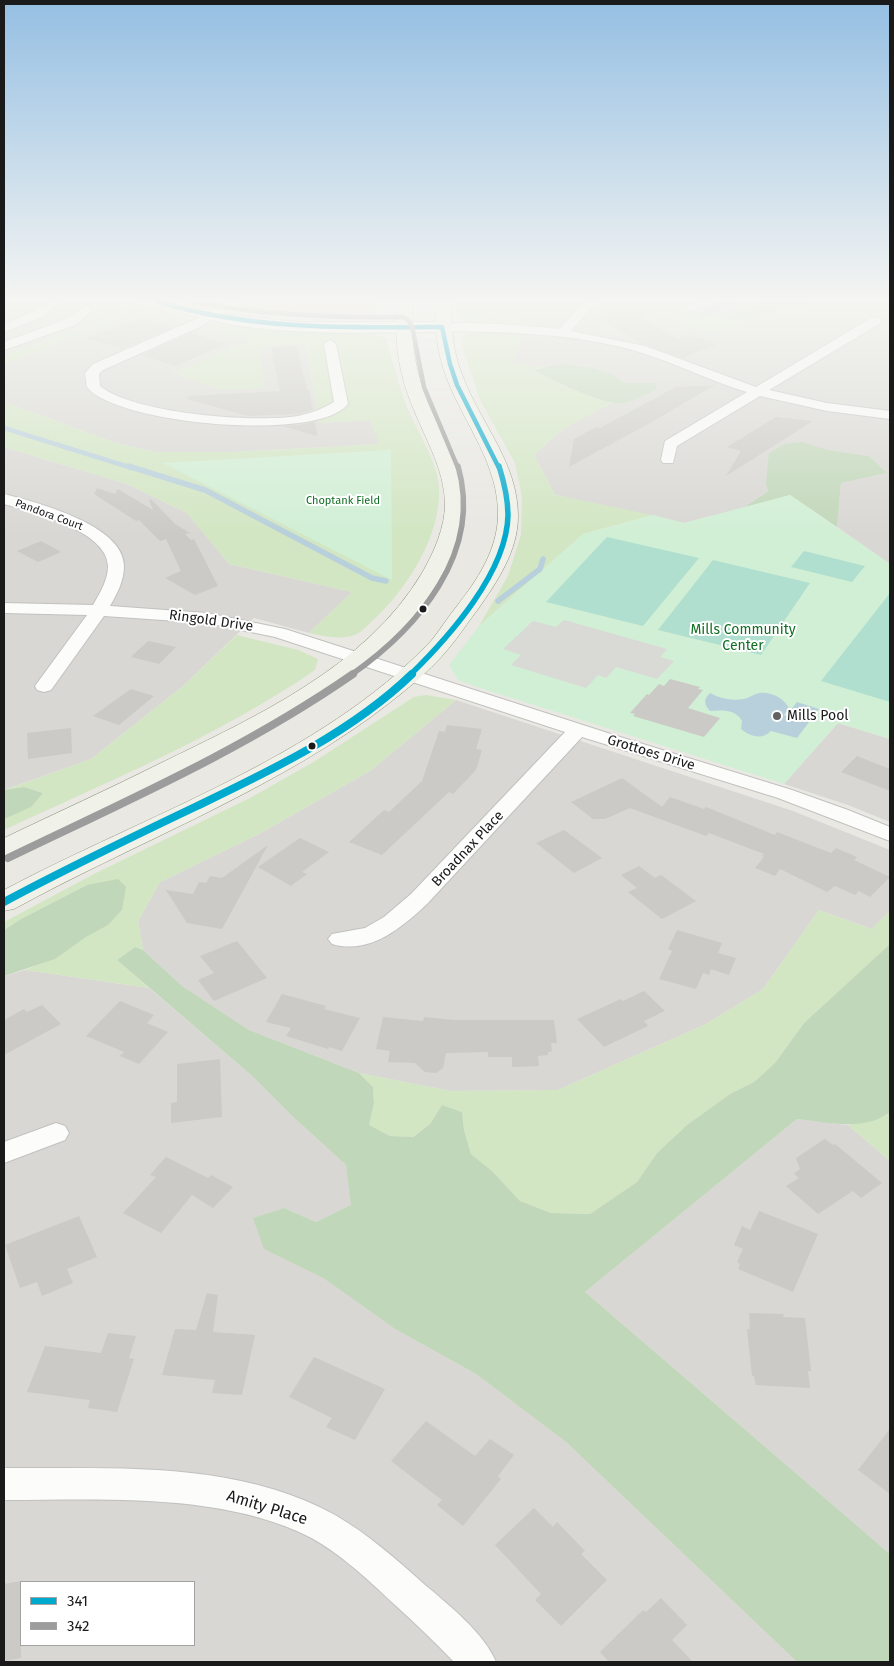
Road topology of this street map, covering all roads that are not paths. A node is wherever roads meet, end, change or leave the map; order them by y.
1 (93, 380) edge
2 (336, 380) edge
3 (411, 380) edge
4 (455, 380) edge
5 (723, 380) edge
6 (775, 380) edge
7 (757, 390) junction
8 (890, 415) edge
9 (668, 460) dead end
10 (4, 498) edge
11 (4, 608) edge
12 (99, 610) junction
13 (358, 658) junction
14 (411, 676) junction
15 (44, 686) dead end
16 (578, 730) junction
17 (890, 835) edge
18 (4, 849) edge
19 (4, 902) edge
20 (340, 939) dead end
21 (56, 1133) dead end
22 (4, 1153) edge
23 (4, 1484) edge
24 (478, 1662) edge

1 - 2 street
3 - 13 main road
4 - 14 main road
5 - 7 street
6 - 7 street
7 - 8 street
7 - 9 street
10 - 12 street, Pandora Court
11 - 12 street, Ringold Drive
12 - 13 street, Ringold Drive
12 - 15 street, Pandora Court
13 - 14 street, Ringold Drive
13 - 18 main road
14 - 16 street, Grottoes Drive
14 - 19 main road
16 - 17 street, Grottoes Drive
16 - 20 street, Broadnax Place
21 - 22 street
23 - 24 street, Amity Place

